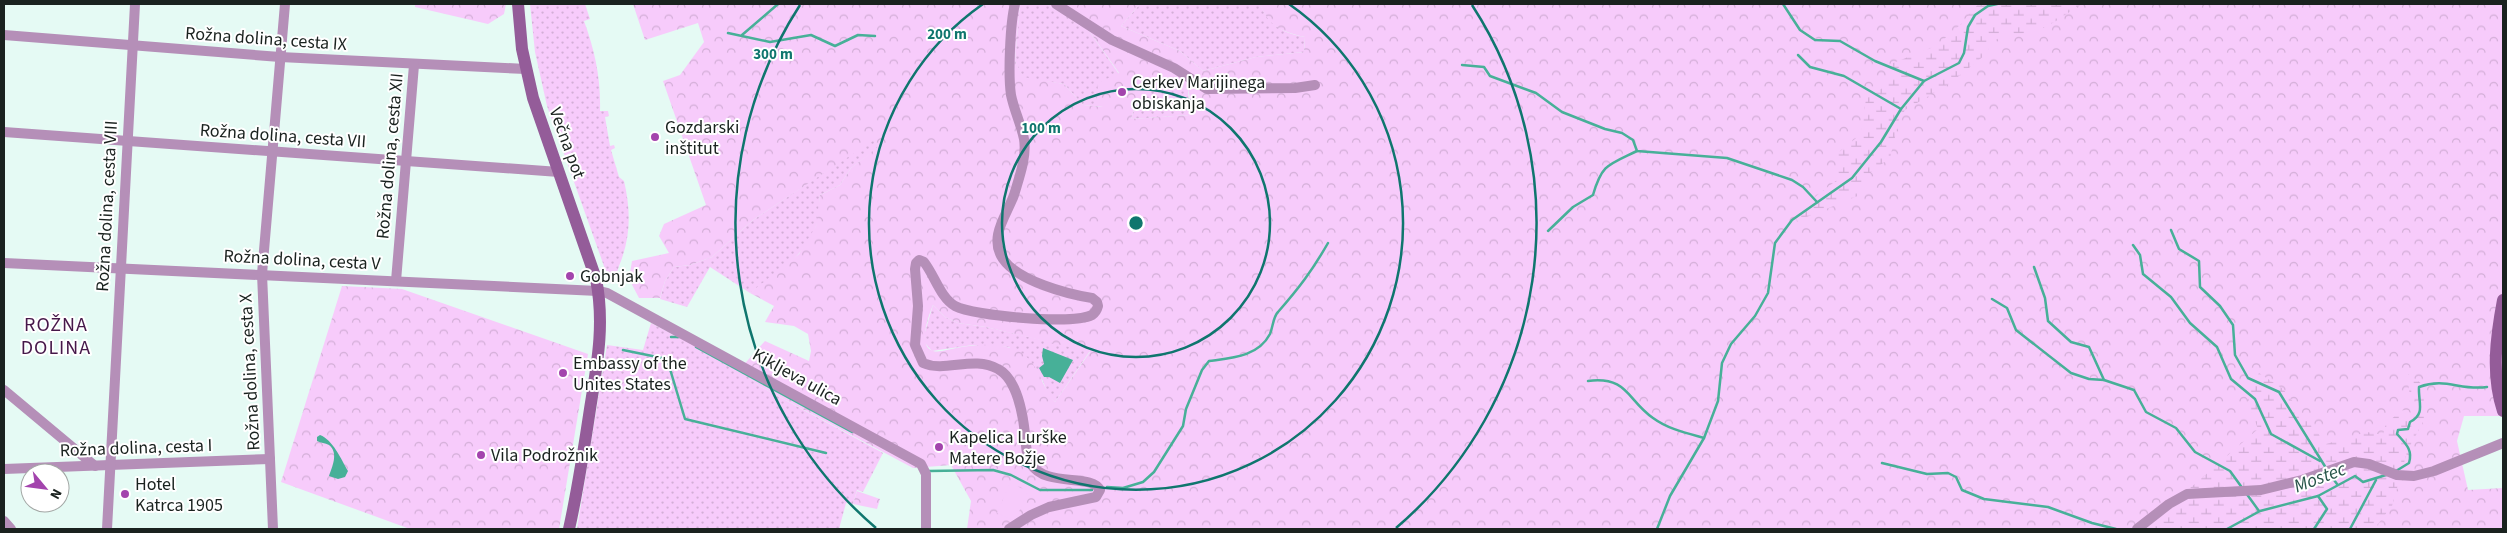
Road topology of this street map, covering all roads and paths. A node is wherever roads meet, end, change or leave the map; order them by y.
1 (135, 4) edge
2 (284, 4) edge
3 (518, 4) edge
4 (1015, 4) edge
5 (1056, 4) edge
6 (4, 35) edge
7 (133, 45) junction
8 (280, 57) junction
9 (414, 65) junction
10 (526, 69) junction
11 (1315, 85) dead end
12 (4, 132) edge
13 (127, 141) junction
14 (272, 151) junction
15 (406, 161) junction
16 (559, 172) junction
17 (4, 262) edge
18 (120, 268) junction
19 (262, 274) junction
20 (396, 281) junction
21 (598, 290) junction
22 (2503, 300) edge
23 (4, 390) edge
24 (2503, 411) edge
25 (2503, 443) edge
26 (270, 459) junction
27 (95, 466) junction
28 (110, 467) junction
29 (4, 469) edge
30 (4, 521) edge
31 (11, 529) edge
32 (106, 529) edge
33 (272, 529) edge
34 (569, 529) edge
35 (926, 529) edge
36 (1009, 529) edge
37 (2137, 529) edge

1 - 7 street, Rožna dolina, cesta VIII
2 - 8 street, Rožna dolina, cesta X
3 - 10 main road, Večna pot
4 - 36 street
5 - 11 street
6 - 7 street, Rožna dolina, cesta IX
7 - 8 street, Rožna dolina, cesta IX
7 - 13 street, Rožna dolina, cesta VIII
8 - 9 street, Rožna dolina, cesta IX
8 - 14 street, Rožna dolina, cesta X
9 - 10 street, Rožna dolina, cesta IX
9 - 15 street, Rožna dolina, cesta XII
10 - 16 main road, Večna pot
12 - 13 street, Rožna dolina, cesta VII
13 - 14 street, Rožna dolina, cesta VII
13 - 18 street, Rožna dolina, cesta VIII
14 - 15 street, Rožna dolina, cesta VII
14 - 19 street, Rožna dolina, cesta X
15 - 16 street, Rožna dolina, cesta VII
15 - 20 street, Rožna dolina, cesta XII
16 - 21 main road, Večna pot
17 - 18 street, Rožna dolina, cesta V
18 - 19 street, Rožna dolina, cesta V
18 - 28 street, Rožna dolina, cesta VIII
19 - 20 street, Rožna dolina, cesta V
19 - 26 street, Rožna dolina, cesta X
20 - 21 street, Rožna dolina, cesta V
21 - 34 main road, Večna pot
21 - 35 street, Kikljeva ulica
22 - 24 main road
23 - 27 street
25 - 37 street
26 - 28 street, Rožna dolina, cesta I
26 - 33 street, Rožna dolina, cesta X
27 - 28 street, Rožna dolina, cesta I
27 - 29 street, Rožna dolina, cesta I
28 - 32 street, Rožna dolina, cesta VIII
30 - 31 street

